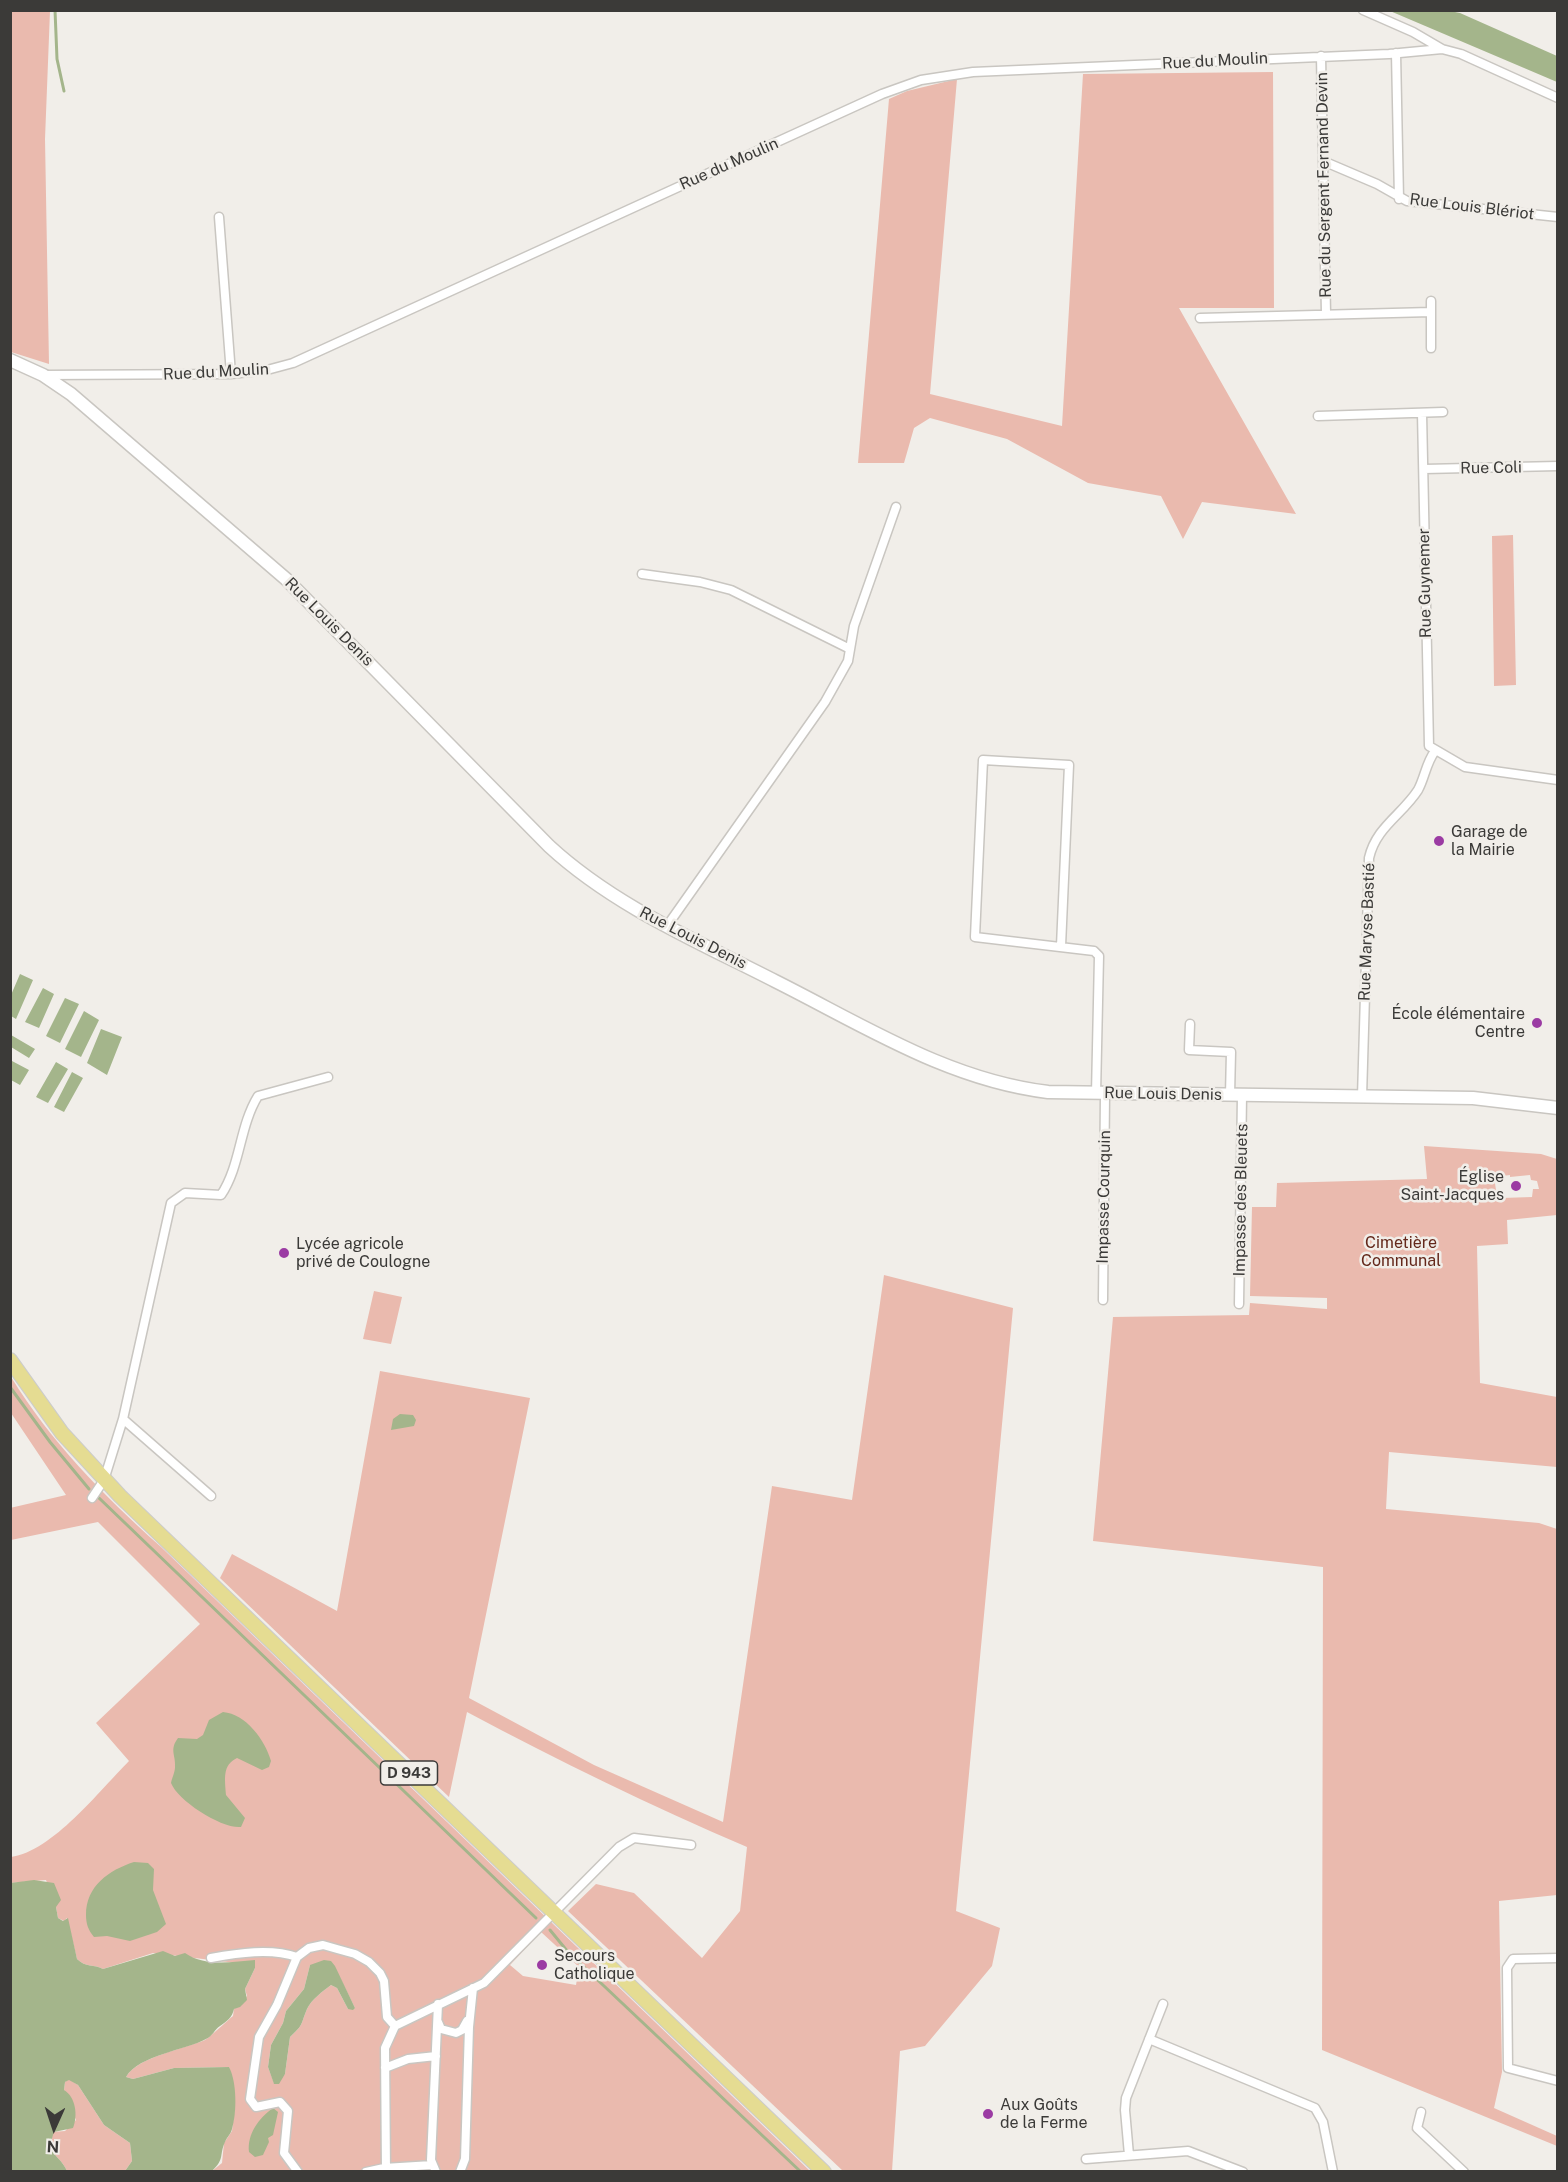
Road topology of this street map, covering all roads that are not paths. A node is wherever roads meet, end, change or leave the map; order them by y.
1 (1364, 10) edge
2 (1442, 49) junction
3 (1396, 53) junction
4 (1321, 57) junction
5 (1557, 98) edge
6 (1323, 161) junction
7 (1400, 199) junction
8 (219, 217) dead end
9 (1557, 217) edge
10 (1431, 301) dead end
11 (1431, 312) junction
12 (1326, 314) junction
13 (1200, 318) dead end
14 (1431, 348) dead end
15 (10, 360) edge
16 (231, 374) junction
17 (43, 375) junction
18 (1422, 412) junction
19 (1443, 412) dead end
20 (1318, 417) dead end
21 (1557, 466) edge
22 (1424, 469) junction
23 (896, 507) dead end
24 (642, 574) dead end
25 (850, 650) junction
26 (1435, 751) junction
27 (1557, 780) edge
28 (667, 926) junction
29 (1061, 946) junction
30 (1190, 1024) dead end
31 (328, 1077) dead end
32 (1101, 1094) junction
33 (1236, 1095) junction
34 (1362, 1097) junction
35 (1557, 1108) edge
36 (1103, 1300) dead end
37 (1239, 1304) dead end
38 (10, 1360) edge
39 (123, 1419) junction
40 (104, 1480) junction
41 (211, 1496) dead end
42 (92, 1498) dead end
43 (691, 1845) dead end
44 (554, 1913) junction
45 (297, 1957) junction
46 (212, 1958) dead end
47 (1557, 1958) edge
48 (473, 1988) junction
49 (438, 2004) junction
50 (1163, 2004) dead end
51 (470, 2014) junction
52 (387, 2017) junction
53 (438, 2021) junction
54 (395, 2026) junction
55 (1149, 2039) junction
56 (385, 2048) junction
57 (436, 2056) junction
58 (385, 2068) junction
59 (1557, 2081) edge
60 (1421, 2112) dead end
61 (1129, 2155) junction
62 (1086, 2159) dead end
63 (434, 2168) edge
64 (385, 2170) edge
65 (298, 2172) edge
66 (366, 2172) edge
67 (460, 2172) edge
68 (824, 2172) edge
69 (1244, 2172) edge
70 (1333, 2172) edge
71 (1464, 2172) edge

1 - 2 street
2 - 3 street, Rue du Moulin
2 - 5 street
3 - 4 street, Rue du Moulin
3 - 7 street
4 - 6 street, Rue du Sergent Fernand Devin
4 - 16 street, Rue du Moulin
6 - 7 street, Rue Louis Blériot
6 - 12 street, Rue du Sergent Fernand Devin
7 - 9 street, Rue Louis Blériot
8 - 16 street
10 - 11 street
11 - 12 street
11 - 14 street
12 - 13 street
15 - 17 street, Rue Louis Denis
16 - 17 street, Rue du Moulin
17 - 28 street, Rue Louis Denis
18 - 19 street
18 - 20 street
18 - 22 street, Rue Guynemer
21 - 22 street, Rue Coli
22 - 26 street, Rue Guynemer
23 - 25 street
24 - 25 street
25 - 28 street
26 - 27 street
26 - 34 street, Rue Maryse Bastié
28 - 32 street, Rue Louis Denis
29 - 29 street
29 - 32 street, Impasse Courquin
30 - 33 street, Impasse des Bleuets
31 - 39 street
32 - 33 street, Rue Louis Denis
32 - 36 street, Impasse Courquin
33 - 34 street, Rue Louis Denis
33 - 37 street, Impasse des Bleuets
34 - 35 street, Rue Louis Denis
38 - 40 main road, D 943
39 - 40 street
39 - 41 street
40 - 42 street
40 - 44 main road, D 943
43 - 44 street
44 - 48 street
44 - 68 main road, D 943
45 - 46 street
45 - 52 street
45 - 65 street
47 - 59 street
48 - 49 street
48 - 51 street
49 - 53 street
49 - 54 street
50 - 55 street
51 - 53 street
51 - 67 street
52 - 54 street
52 - 56 street
53 - 57 street
54 - 56 street
55 - 61 street
55 - 70 street
56 - 58 street
57 - 58 street
57 - 63 street
58 - 64 street
60 - 71 street
61 - 62 street
61 - 69 street
63 - 64 street
64 - 66 street

